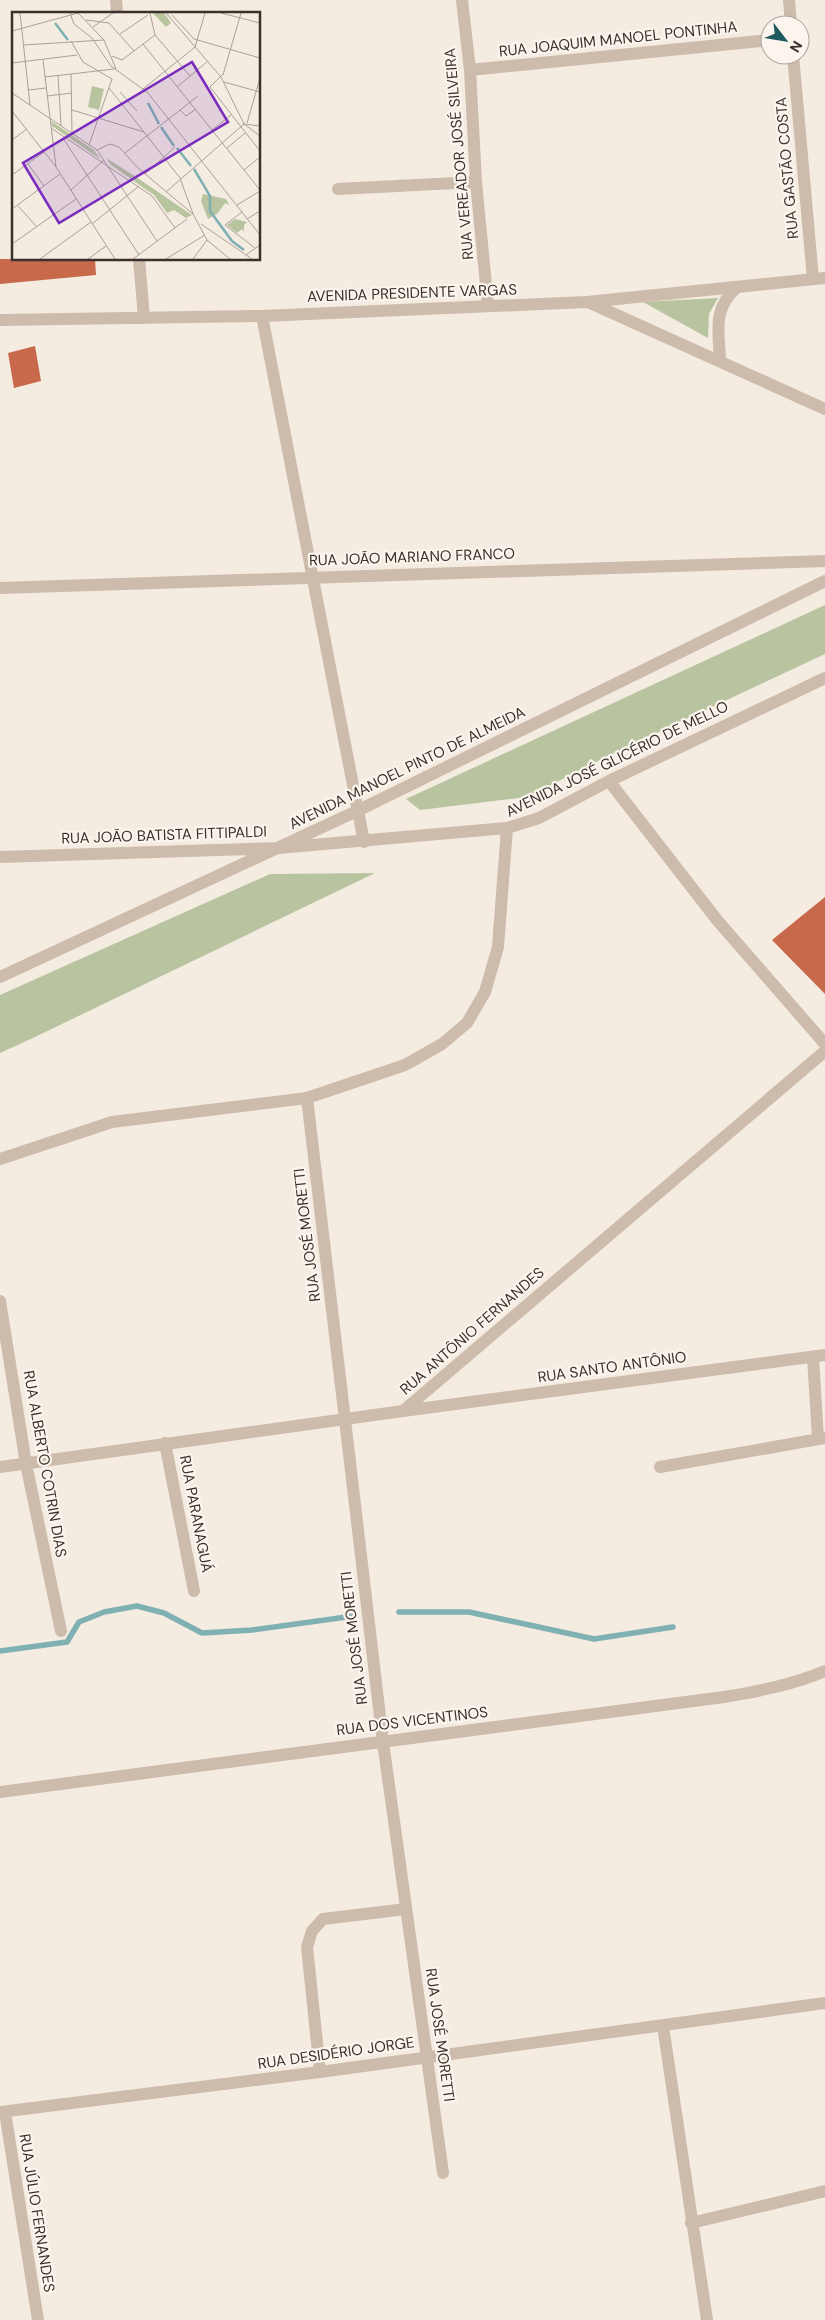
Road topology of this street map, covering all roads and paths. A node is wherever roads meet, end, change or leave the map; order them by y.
1 (462, 0) edge
2 (788, 0) edge
3 (790, 15) edge
4 (760, 41) edge
5 (795, 65) edge
6 (470, 70) junction
7 (476, 182) junction
8 (338, 189) dead end
9 (139, 260) edge
10 (819, 278) edge
11 (736, 288) junction
12 (587, 302) junction
13 (488, 306) junction
14 (262, 316) junction
15 (144, 318) junction
16 (0, 320) edge
17 (720, 362) junction
18 (825, 409) edge
19 (825, 561) edge
20 (312, 576) junction
21 (825, 581) edge
22 (0, 588) edge
23 (825, 678) edge
24 (610, 781) junction
25 (359, 810) junction
26 (508, 828) junction
27 (364, 842) junction
28 (278, 848) junction
29 (0, 857) edge
30 (0, 977) edge
31 (825, 1044) edge
32 (825, 1051) edge
33 (307, 1098) junction
34 (0, 1159) edge
35 (0, 1301) edge
36 (819, 1356) edge
37 (403, 1411) junction
38 (344, 1420) junction
39 (822, 1438) edge
40 (165, 1444) junction
41 (26, 1464) junction
42 (0, 1467) edge
43 (660, 1467) dead end
44 (194, 1591) dead end
45 (60, 1632) dead end
46 (825, 1672) edge
47 (382, 1742) junction
48 (0, 1792) edge
49 (406, 1909) junction
50 (825, 2003) edge
51 (663, 2026) junction
52 (427, 2057) junction
53 (320, 2072) junction
54 (2, 2112) edge
55 (443, 2173) dead end
56 (825, 2191) edge
57 (691, 2224) junction
58 (38, 2320) edge
59 (707, 2320) edge

1 - 6 street, RUA VEREADOR JOSÉ SILVEIRA
2 - 3 street
4 - 6 street, RUA JOAQUIM MANOEL PONTINHA
5 - 10 street, RUA GASTÃO COSTA
6 - 7 street, RUA VEREADOR JOSÉ SILVEIRA
7 - 8 street
7 - 13 street, RUA VEREADOR JOSÉ SILVEIRA
9 - 15 street
10 - 11 street, AVENIDA PRESIDENTE VARGAS
11 - 12 street, AVENIDA PRESIDENTE VARGAS
11 - 17 street
12 - 13 street, AVENIDA PRESIDENTE VARGAS
12 - 17 street
13 - 14 street, AVENIDA PRESIDENTE VARGAS
14 - 15 street, AVENIDA PRESIDENTE VARGAS
14 - 20 street
15 - 16 street, AVENIDA PRESIDENTE VARGAS
17 - 18 street
19 - 20 street, RUA JOÃO MARIANO FRANCO
20 - 22 street, RUA JOÃO MARIANO FRANCO
20 - 25 street
21 - 25 street, AVENIDA MANOEL PINTO DE ALMEIDA
23 - 24 street, AVENIDA JOSÉ GLICÉRIO DE MELLO
24 - 26 street, AVENIDA JOSÉ GLICÉRIO DE MELLO
24 - 31 street
25 - 27 street
25 - 28 street, AVENIDA MANOEL PINTO DE ALMEIDA
26 - 27 street, RUA JOÃO BATISTA FITTIPALDI
26 - 33 street, AVENIDA JOSÉ GLICÉRIO DE MELLO
27 - 28 street, RUA JOÃO BATISTA FITTIPALDI
28 - 29 street, RUA JOÃO BATISTA FITTIPALDI
28 - 30 street, AVENIDA MANOEL PINTO DE ALMEIDA
32 - 37 street, RUA ANTÔNIO FERNANDES
33 - 34 street, AVENIDA JOSÉ GLICÉRIO DE MELLO
33 - 38 street, RUA JOSÉ MORETTI
35 - 41 street, RUA ALBERTO COTRIN DIAS
36 - 37 street, RUA SANTO ANTÔNIO
36 - 39 street
37 - 38 street, RUA ANTÔNIO FERNANDES
38 - 40 street, RUA ANTÔNIO FERNANDES
38 - 47 street, RUA JOSÉ MORETTI
39 - 43 street
40 - 41 street, RUA ANTÔNIO FERNANDES
40 - 44 street, RUA PARANAGUÁ
41 - 42 street, RUA ANTÔNIO FERNANDES
41 - 45 street, RUA ALBERTO COTRIN DIAS
46 - 47 street, RUA DOS VICENTINOS
47 - 48 street, RUA DOS VICENTINOS
47 - 49 street, RUA JOSÉ MORETTI
49 - 52 street, RUA JOSÉ MORETTI
49 - 53 street
50 - 51 street, RUA DESIDÉRIO JORGE
51 - 52 street, RUA DESIDÉRIO JORGE
51 - 57 street
52 - 53 street, RUA DESIDÉRIO JORGE
52 - 55 street, RUA JOSÉ MORETTI
53 - 54 street, RUA DESIDÉRIO JORGE
54 - 58 street, RUA JÚLIO FERNANDES
56 - 57 street
57 - 59 street

